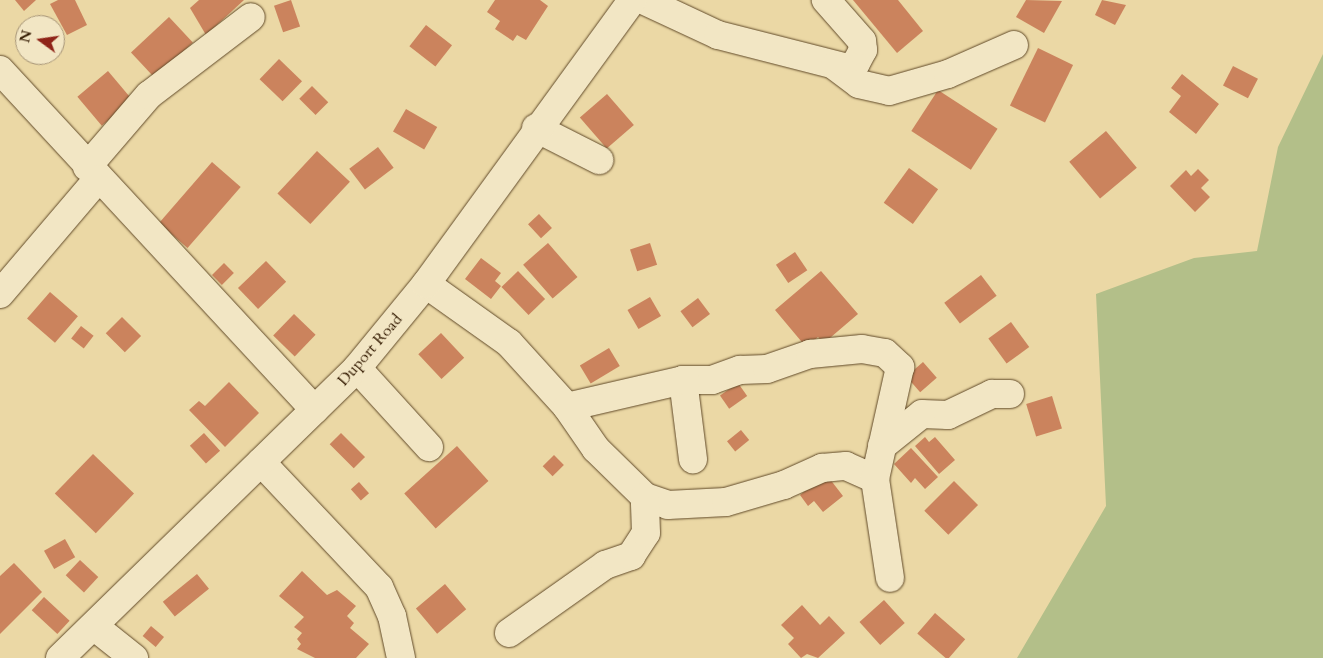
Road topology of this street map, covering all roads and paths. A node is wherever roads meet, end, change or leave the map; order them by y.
1 (632, 0) edge
2 (643, 0) edge
3 (826, 0) edge
4 (251, 17) dead end
5 (1014, 45) dead end
6 (835, 66) junction
7 (0, 70) edge
8 (536, 128) junction
9 (599, 160) dead end
10 (92, 173) junction
11 (426, 284) junction
12 (0, 294) edge
13 (357, 368) junction
14 (683, 380) junction
15 (1010, 394) dead end
16 (567, 407) junction
17 (315, 410) junction
18 (882, 446) junction
19 (429, 447) dead end
20 (693, 459) dead end
21 (261, 462) junction
22 (875, 479) junction
23 (645, 497) junction
24 (890, 578) dead end
25 (95, 627) junction
26 (509, 634) dead end
27 (60, 658) edge
28 (134, 658) edge
29 (401, 658) edge

1 - 8 street, Duport Road
2 - 6 street
3 - 6 street
4 - 10 street
5 - 6 street
7 - 10 street
8 - 9 street
8 - 11 street, Duport Road
10 - 12 street
10 - 17 street
11 - 13 street, Duport Road
11 - 16 street
13 - 17 street, Duport Road
13 - 19 street
14 - 16 street
14 - 18 street
14 - 20 street
15 - 18 street
16 - 23 street
17 - 21 street, Duport Road
18 - 22 street
21 - 25 street, Duport Road
21 - 29 street
22 - 23 street
22 - 24 street
23 - 26 street
25 - 27 street, Duport Road
25 - 28 street

